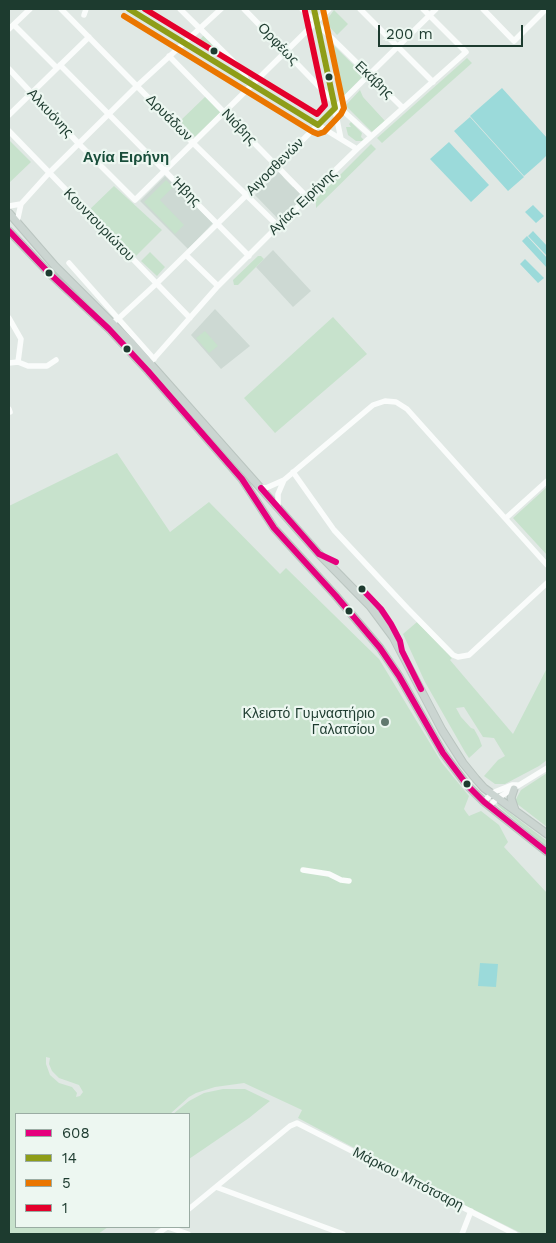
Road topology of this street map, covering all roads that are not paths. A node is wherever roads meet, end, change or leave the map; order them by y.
1 (30, 9) edge
2 (61, 9) edge
3 (130, 9) edge
4 (180, 9) edge
5 (220, 9) edge
6 (244, 9) edge
7 (302, 9) edge
8 (314, 9) edge
9 (330, 9) edge
10 (360, 9) edge
11 (423, 9) edge
12 (436, 9) edge
13 (483, 9) edge
14 (545, 11) edge
15 (430, 15) junction
16 (317, 23) junction
17 (11, 27) edge
18 (199, 28) junction
19 (89, 37) junction
20 (184, 42) junction
21 (398, 46) junction
22 (286, 52) junction
23 (169, 56) junction
24 (58, 66) junction
25 (9, 69) edge
26 (369, 74) junction
27 (432, 82) junction
28 (249, 83) junction
29 (137, 86) junction
30 (32, 93) junction
31 (333, 100) junction
32 (335, 108) junction
33 (403, 108) junction
34 (224, 112) junction
35 (109, 114) junction
36 (9, 115) edge
37 (318, 125) junction
38 (9, 131) edge
39 (371, 136) junction
40 (341, 139) junction
41 (193, 143) junction
42 (79, 144) junction
43 (357, 149) junction
44 (277, 166) junction
45 (165, 170) junction
46 (49, 173) junction
47 (246, 196) junction
48 (308, 198) junction
49 (21, 204) junction
50 (9, 206) edge
51 (9, 213) edge
52 (14, 221) edge
53 (217, 224) junction
54 (278, 226) junction
55 (9, 231) edge
56 (186, 254) junction
57 (249, 256) junction
58 (70, 263) dead end
59 (156, 284) junction
60 (218, 286) junction
61 (9, 318) edge
62 (190, 318) junction
63 (115, 320) junction
64 (56, 360) dead end
65 (152, 361) junction
66 (18, 362) junction
67 (9, 363) edge
68 (293, 472) junction
69 (284, 480) junction
70 (547, 481) edge
71 (260, 487) junction
72 (278, 508) junction
73 (506, 518) junction
74 (547, 565) edge
75 (547, 583) edge
76 (547, 768) edge
77 (516, 787) junction
78 (495, 796) junction
79 (487, 804) junction
80 (515, 810) junction
81 (547, 834) edge
82 (547, 852) edge
83 (303, 870) dead end
84 (349, 881) dead end
85 (216, 1187) junction
86 (190, 1208) edge
87 (471, 1211) junction
88 (171, 1228) edge
89 (188, 1234) edge
90 (343, 1234) edge
91 (462, 1234) edge
92 (515, 1234) edge

1 - 17 street
2 - 19 street, Δρυάδων
3 - 20 street
4 - 18 street
5 - 18 street
6 - 22 street, Ορφέως
7 - 16 street, Εκάβης
8 - 16 street
9 - 16 street
10 - 21 street
11 - 15 street
12 - 15 street, Αιγοσθενών
13 - 14 street
15 - 21 street, Αιγοσθενών
15 - 27 street, Αγίας Ειρήνης
16 - 22 street
16 - 26 street, Εκάβης
16 - 31 street
17 - 24 street, Ήβης
18 - 20 street
18 - 28 street
19 - 24 street
19 - 29 street, Δρυάδων
20 - 23 street
20 - 28 street
21 - 26 street, Αιγοσθενών
21 - 27 street
22 - 28 street
22 - 31 street, Ορφέως
23 - 29 street
23 - 34 street, Νιόβης
24 - 30 street
24 - 35 street, Ήβης
25 - 30 street, Αλκυόνης
26 - 32 street, Αιγοσθενών
26 - 33 street, Εκάβης
27 - 33 street, Αγίας Ειρήνης
28 - 34 street
28 - 37 street
29 - 35 street
29 - 41 street, Δρυάδων
30 - 36 street
30 - 42 street, Αλκυόνης
31 - 32 street
32 - 37 street, Αιγοσθενών
32 - 39 street
32 - 40 street
33 - 39 street, Αγίας Ειρήνης
34 - 41 street
34 - 44 street, Νιόβης
35 - 42 street
35 - 45 street, Ήβης
37 - 40 street
37 - 44 street, Αιγοσθενών
38 - 46 street, Κουντουριώτου
39 - 43 street, Αγίας Ειρήνης
40 - 43 street
41 - 45 street
41 - 47 street, Δρυάδων
42 - 45 street, Αλκυόνης
42 - 46 street
43 - 48 street, Αγίας Ειρήνης
44 - 47 street, Αιγοσθενών
44 - 48 street, Νιόβης
45 - 53 street, Ήβης
46 - 49 street
46 - 59 street, Κουντουριώτου
47 - 53 street, Αιγοσθενών
47 - 54 street, Δρυάδων
48 - 54 street, Αγίας Ειρήνης
49 - 50 street
49 - 52 street
51 - 52 main road
52 - 63 main road
53 - 56 street, Αιγοσθενών
53 - 57 street, Ήβης
54 - 57 street, Αγίας Ειρήνης
55 - 79 main road
56 - 59 street, Αιγοσθενών
56 - 60 street
57 - 60 street, Αγίας Ειρήνης
58 - 63 street
59 - 62 street, Κουντουριώτου
59 - 63 street, Αιγοσθενών
60 - 62 street, Αγίας Ειρήνης
61 - 66 street
62 - 65 street, Αγίας Ειρήνης
63 - 65 main road
64 - 66 street
65 - 71 main road
66 - 67 street
68 - 69 street
68 - 73 street
68 - 75 street
69 - 71 street
69 - 72 street
70 - 73 street
71 - 72 main road
72 - 78 main road
73 - 74 street
76 - 77 street
77 - 78 street
77 - 80 main road
78 - 79 street
78 - 80 main road
79 - 82 main road
80 - 81 main road
83 - 84 street
85 - 86 street
85 - 87 street, Μάρκου Μπότσαρη
85 - 90 street
87 - 91 street
87 - 92 street, Μάρκου Μπότσαρη
88 - 89 street

